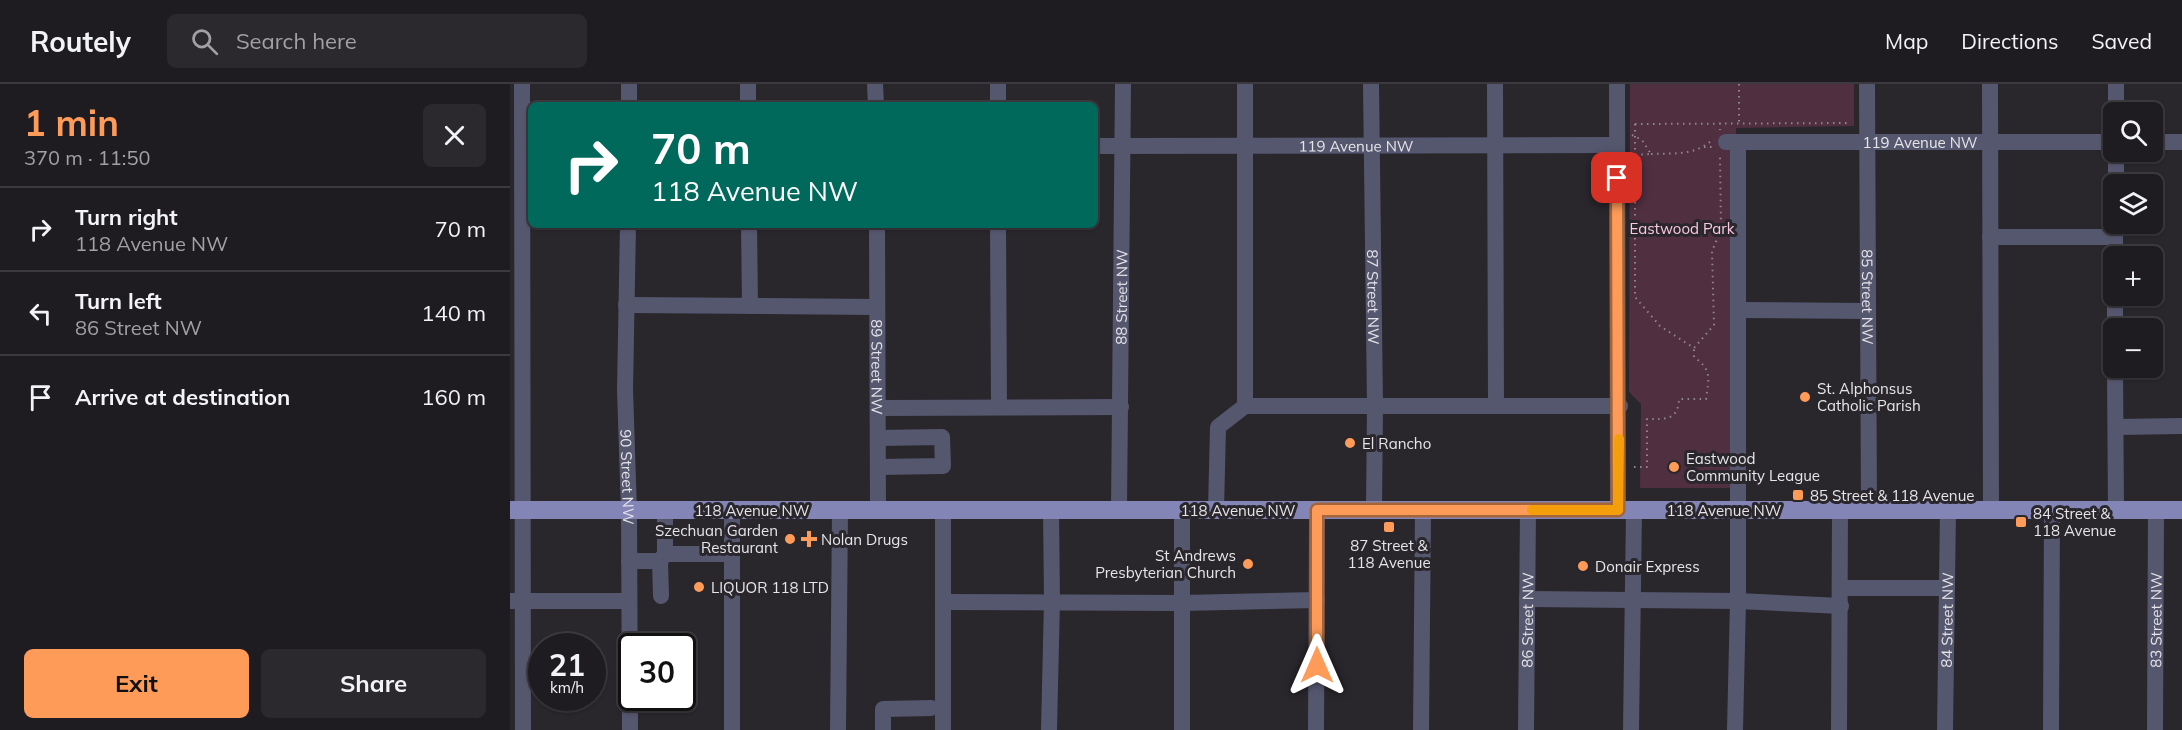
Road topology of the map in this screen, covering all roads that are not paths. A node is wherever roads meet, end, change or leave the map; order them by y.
1 (522, 84) edge
2 (629, 84) edge
3 (748, 84) edge
4 (876, 84) edge
5 (998, 84) edge
6 (1123, 84) edge
7 (1245, 84) edge
8 (1371, 84) edge
9 (1495, 84) edge
10 (1617, 84) edge
11 (1867, 84) edge
12 (1990, 84) edge
13 (2116, 84) edge
14 (629, 102) edge
15 (748, 102) edge
16 (876, 102) edge
17 (998, 102) edge
18 (2116, 102) edge
19 (1867, 142) junction
20 (1990, 142) junction
21 (2103, 142) edge
22 (2163, 142) edge
23 (2182, 142) edge
24 (1617, 145) junction
25 (521, 146) edge
26 (1098, 146) edge
27 (1123, 146) junction
28 (1245, 146) junction
29 (1371, 146) junction
30 (1495, 146) junction
31 (628, 228) edge
32 (749, 228) edge
33 (877, 228) edge
34 (998, 228) edge
35 (2103, 231) edge
36 (1990, 237) junction
37 (626, 305) junction
38 (750, 306) junction
39 (877, 307) junction
40 (1738, 310) junction
41 (1868, 311) junction
42 (2115, 378) edge
43 (1375, 405) junction
44 (1245, 406) junction
45 (1496, 406) junction
46 (1620, 406) junction
47 (999, 407) junction
48 (1121, 407) junction
49 (878, 408) junction
50 (2182, 426) edge
51 (2116, 427) junction
52 (878, 438) junction
53 (878, 467) junction
54 (516, 510) edge
55 (732, 510) junction
56 (840, 510) junction
57 (878, 510) junction
58 (943, 510) junction
59 (1051, 510) junction
60 (1119, 510) junction
61 (1182, 510) junction
62 (1216, 510) junction
63 (1317, 510) junction
64 (1374, 510) junction
65 (1423, 510) junction
66 (1528, 510) junction
67 (1626, 510) junction
68 (1738, 510) junction
69 (1840, 510) junction
70 (1869, 510) junction
71 (1948, 510) junction
72 (1991, 510) junction
73 (2052, 510) junction
74 (2116, 510) junction
75 (2156, 510) junction
76 (2182, 510) edge
77 (629, 511) junction
78 (665, 511) junction
79 (732, 554) junction
80 (662, 557) junction
81 (629, 561) junction
82 (1841, 588) junction
83 (1947, 588) junction
84 (661, 596) dead end
85 (1527, 598) junction
86 (1317, 600) junction
87 (516, 601) edge
88 (629, 601) junction
89 (1053, 601) junction
90 (1631, 601) junction
91 (1738, 601) junction
92 (943, 602) junction
93 (1182, 603) junction
94 (1841, 606) junction
95 (931, 708) dead end
96 (523, 730) edge
97 (630, 730) edge
98 (732, 730) edge
99 (838, 730) edge
100 (884, 730) edge
101 (943, 730) edge
102 (1049, 730) edge
103 (1182, 730) edge
104 (1316, 730) edge
105 (1421, 730) edge
106 (1526, 730) edge
107 (1631, 730) edge
108 (1735, 730) edge
109 (1839, 730) edge
110 (1945, 730) edge
111 (2051, 730) edge
112 (2155, 730) edge

1 - 25 street
2 - 14 street
3 - 15 street
4 - 16 street
5 - 17 street
6 - 27 street, 88 Street NW
7 - 28 street
8 - 29 street, 87 Street NW
9 - 30 street
10 - 24 street
11 - 19 street, 85 Street NW
12 - 20 street
13 - 18 street
19 - 20 street, 119 Avenue NW
19 - 40 street, 119 Avenue NW
19 - 41 street, 85 Street NW
20 - 21 street, 119 Avenue NW
20 - 36 street
22 - 23 street
24 - 30 street, 119 Avenue NW
24 - 46 street
25 - 54 street
26 - 27 street, 119 Avenue NW
27 - 28 street, 119 Avenue NW
27 - 48 street, 88 Street NW
28 - 29 street, 119 Avenue NW
28 - 44 street
29 - 30 street, 119 Avenue NW
29 - 43 street, 87 Street NW
30 - 45 street
31 - 37 street, 90 Street NW
32 - 38 street
33 - 39 street, 89 Street NW
34 - 47 street
35 - 36 street
36 - 72 street
37 - 38 street
37 - 77 street, 90 Street NW
38 - 39 street
39 - 49 street, 89 Street NW
40 - 41 street
40 - 68 street
41 - 70 street, 85 Street NW
42 - 51 street
43 - 44 street
43 - 45 street
43 - 64 street, 87 Street NW
44 - 62 street
45 - 46 street
46 - 67 street
47 - 48 street
47 - 49 street
48 - 60 street, 88 Street NW
49 - 52 street, 89 Street NW
50 - 51 street
51 - 74 street
52 - 53 street, 89 Street NW
52 - 53 street
53 - 57 street, 89 Street NW
54 - 77 main road, 118 Avenue NW
54 - 87 street
55 - 56 main road, 118 Avenue NW
55 - 78 main road, 118 Avenue NW
55 - 79 street
56 - 57 main road, 118 Avenue NW
56 - 99 street
57 - 58 main road, 118 Avenue NW
58 - 59 main road, 118 Avenue NW
58 - 92 street
59 - 60 main road, 118 Avenue NW
59 - 89 street
60 - 61 main road, 118 Avenue NW
61 - 62 main road, 118 Avenue NW
61 - 93 street
62 - 63 main road, 118 Avenue NW
63 - 64 main road, 118 Avenue NW
63 - 86 street
64 - 65 main road, 118 Avenue NW
65 - 66 main road, 118 Avenue NW
65 - 105 street
66 - 67 main road, 118 Avenue NW
66 - 85 street, 86 Street NW
67 - 68 main road, 118 Avenue NW
67 - 90 street
68 - 69 main road, 118 Avenue NW
68 - 91 street
69 - 70 main road, 118 Avenue NW
69 - 82 street
70 - 71 main road, 118 Avenue NW
71 - 72 main road, 118 Avenue NW
71 - 83 street, 84 Street NW
72 - 73 main road, 118 Avenue NW
73 - 74 main road, 118 Avenue NW
73 - 111 street
74 - 75 main road, 118 Avenue NW
75 - 76 main road, 118 Avenue NW
75 - 112 street, 83 Street NW
77 - 78 main road, 118 Avenue NW
77 - 81 street, 90 Street NW
78 - 80 street
79 - 80 street
79 - 98 street
80 - 81 street
80 - 84 street
81 - 88 street, 90 Street NW
82 - 83 street
82 - 94 street
83 - 110 street, 84 Street NW
85 - 90 street
85 - 106 street, 86 Street NW
86 - 93 street
86 - 104 street
87 - 88 street
87 - 96 street
88 - 97 street, 90 Street NW
89 - 92 street
89 - 93 street
89 - 102 street
90 - 91 street
90 - 107 street
91 - 94 street
91 - 108 street
92 - 101 street
93 - 103 street
94 - 109 street
95 - 100 street

